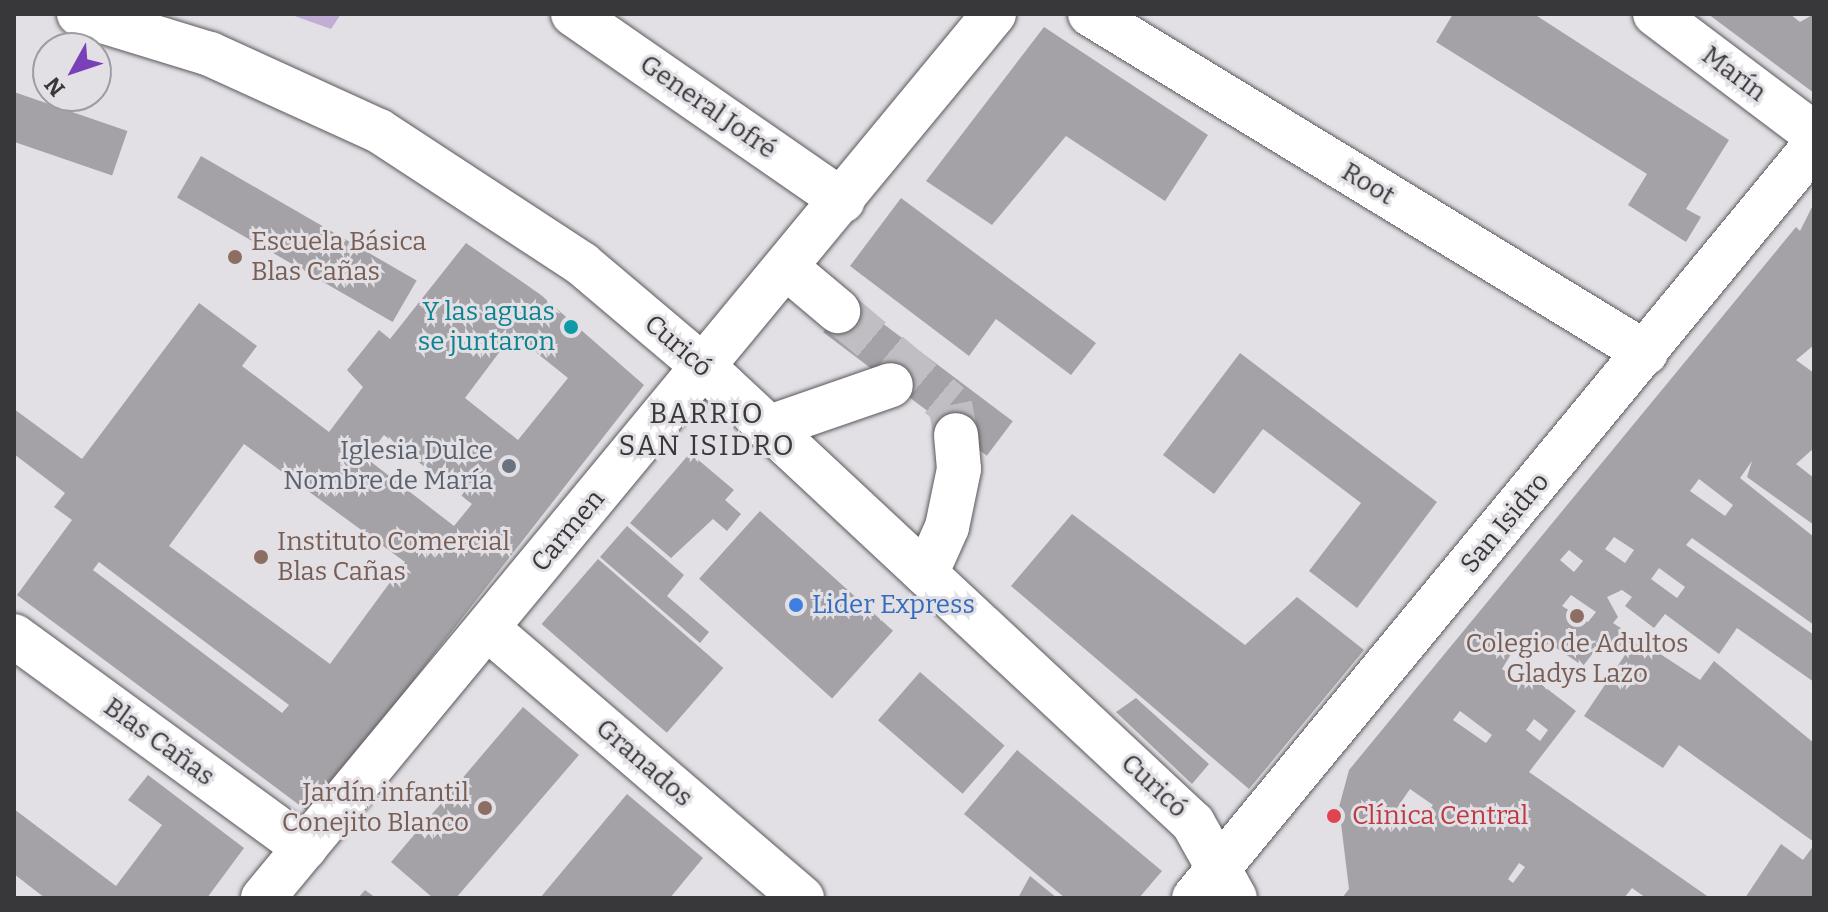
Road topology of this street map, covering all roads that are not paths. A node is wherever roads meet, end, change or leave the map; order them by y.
1 (79, 14) edge
2 (573, 14) edge
3 (994, 14) edge
4 (1090, 14) edge
5 (1655, 14) edge
6 (1814, 134) edge
7 (1814, 146) edge
8 (843, 201) junction
9 (787, 268) junction
10 (838, 311) tunnel mouth
11 (1646, 353) junction
12 (704, 367) junction
13 (891, 385) dead end
14 (767, 428) junction
15 (956, 435) tunnel mouth
16 (926, 574) junction
17 (487, 628) junction
18 (14, 636) edge
19 (305, 848) junction
20 (1217, 887) edge
21 (263, 898) edge
22 (802, 898) edge

1 - 12 street, Curicó
2 - 8 street, General Jofré
3 - 8 street, Carmen
4 - 11 street, Root
5 - 6 street, Marín
7 - 11 street, San Isidro
8 - 9 street, Carmen
9 - 10 street
9 - 12 street, Carmen
11 - 20 street, San Isidro
12 - 14 street, Curicó
12 - 17 street, Carmen
13 - 14 street
14 - 16 street, Curicó
15 - 16 street
16 - 20 street, Curicó
17 - 19 street, Carmen
17 - 22 street, Granados
18 - 19 street, Blas Cañas
19 - 21 street, Carmen

